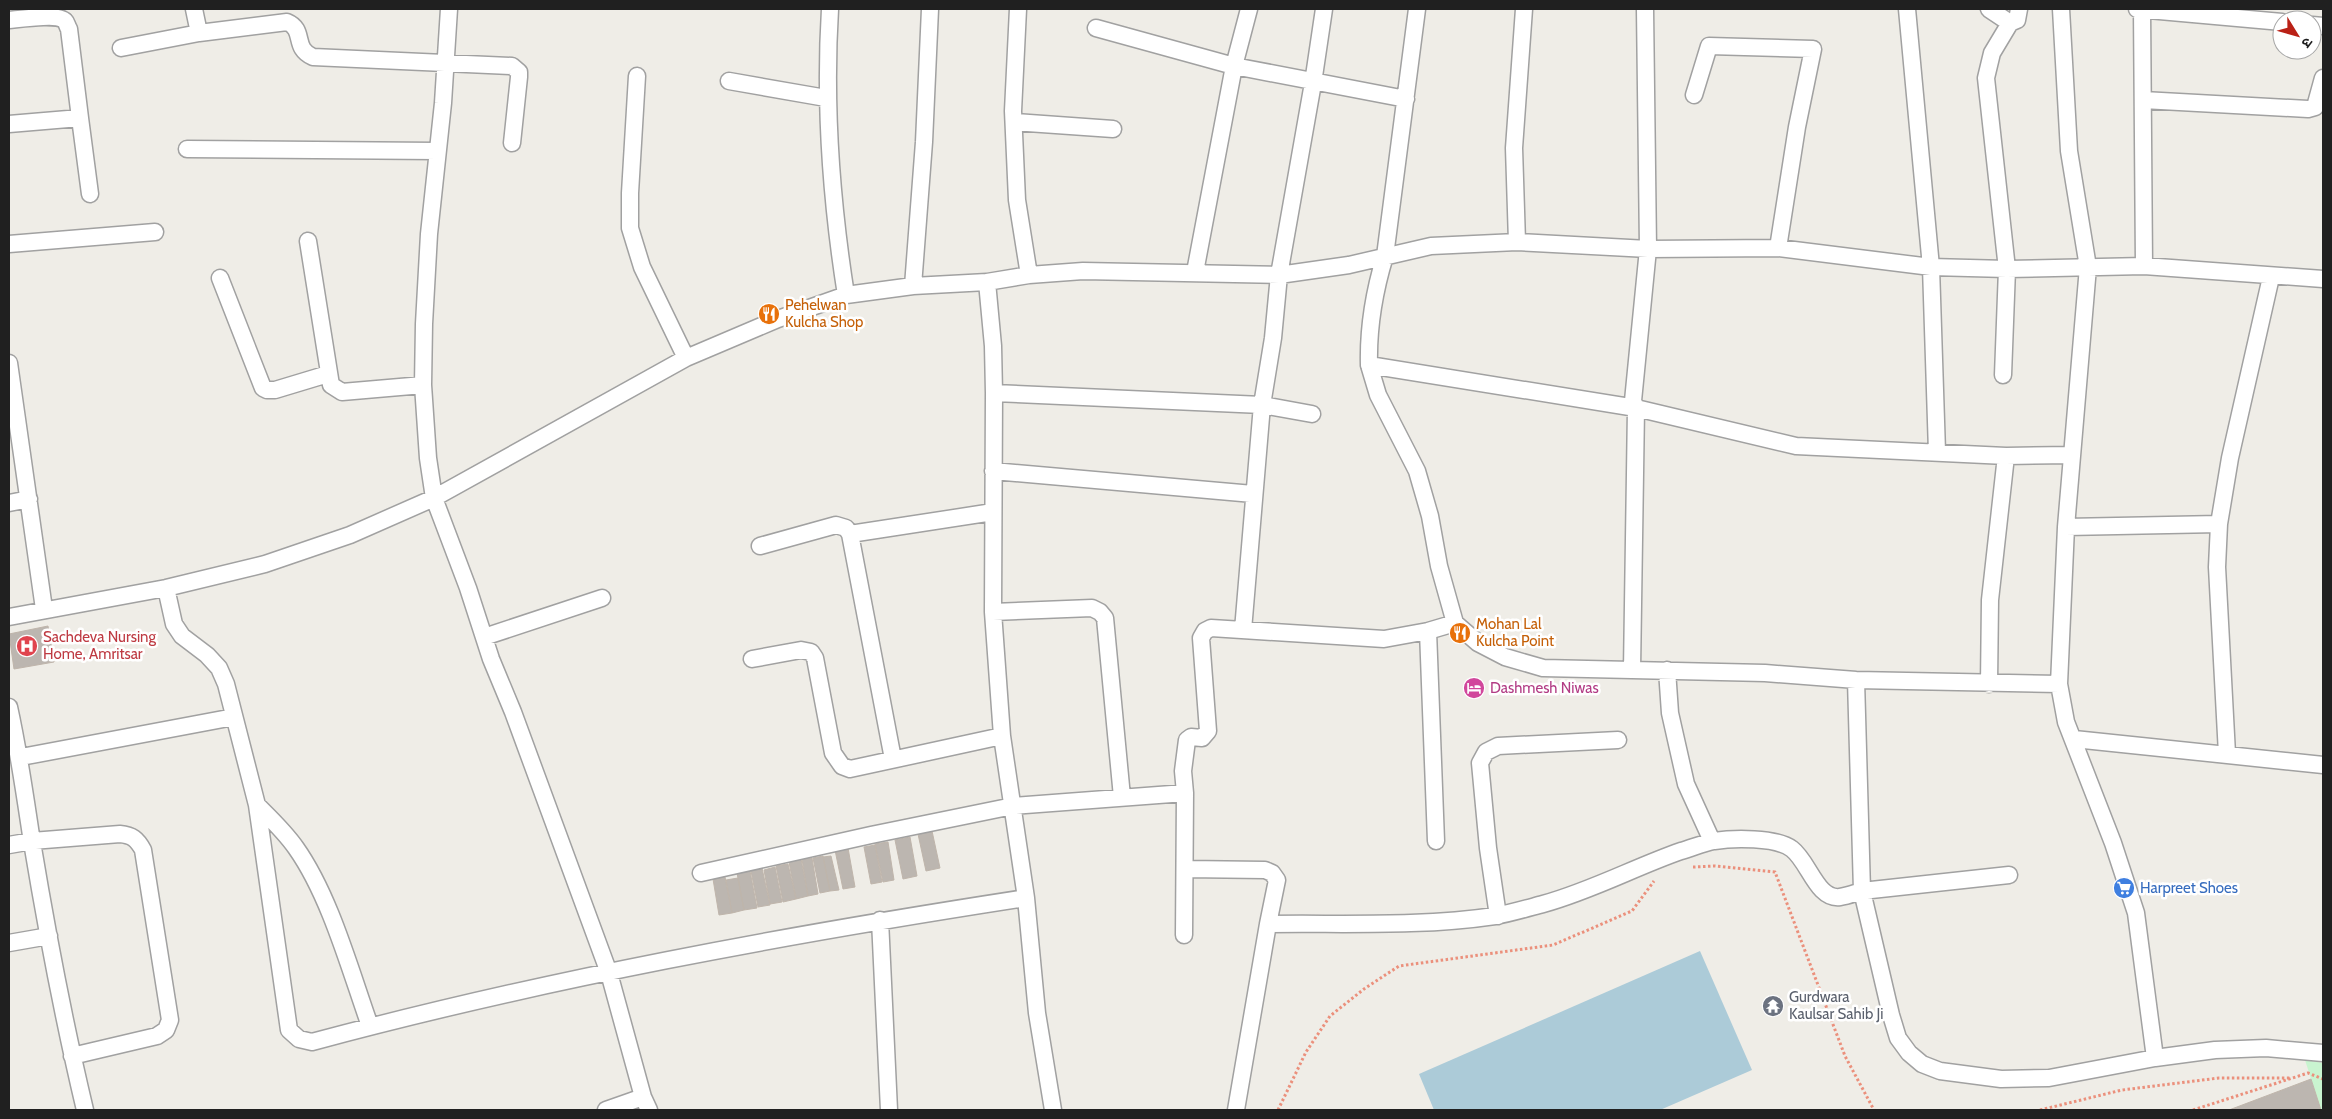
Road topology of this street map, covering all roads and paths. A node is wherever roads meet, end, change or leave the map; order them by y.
1 (194, 9) edge
2 (449, 9) edge
3 (830, 9) edge
4 (930, 9) edge
5 (1018, 9) edge
6 (1249, 9) edge
7 (1324, 9) edge
8 (1417, 9) edge
9 (1524, 9) edge
10 (1645, 9) edge
11 (1907, 9) edge
12 (1989, 9) edge
13 (2019, 9) edge
14 (2061, 9) edge
15 (2137, 9) edge
16 (2142, 9) edge
17 (9, 20) edge
18 (2272, 21) edge
19 (2010, 23) junction
20 (1096, 28) dead end
21 (199, 33) junction
22 (121, 48) dead end
23 (446, 64) junction
24 (1234, 66) junction
25 (636, 76) dead end
26 (2323, 78) edge
27 (729, 82) dead end
28 (1313, 83) junction
29 (1694, 95) dead end
30 (826, 98) junction
31 (1406, 99) junction
32 (2143, 100) junction
33 (80, 118) junction
34 (1014, 122) junction
35 (9, 124) edge
36 (1113, 129) dead end
37 (512, 143) dead end
38 (187, 149) dead end
39 (437, 151) junction
40 (90, 194) dead end
41 (155, 232) dead end
42 (308, 241) dead end
43 (1517, 242) junction
44 (9, 244) edge
45 (1778, 248) junction
46 (1648, 250) junction
47 (1385, 256) junction
48 (2144, 266) junction
49 (1931, 267) junction
50 (2088, 267) junction
51 (2007, 268) junction
52 (1196, 272) junction
53 (1029, 275) junction
54 (1279, 275) junction
55 (2271, 277) junction
56 (220, 278) dead end
57 (2323, 279) edge
58 (987, 282) junction
59 (914, 286) junction
60 (846, 295) junction
61 (686, 358) junction
62 (9, 363) edge
63 (1368, 365) junction
64 (328, 374) junction
65 (2003, 375) dead end
66 (423, 386) junction
67 (994, 393) junction
68 (1262, 405) junction
69 (1636, 408) junction
70 (1312, 414) dead end
71 (1937, 452) junction
72 (2072, 455) junction
73 (2006, 456) junction
74 (993, 471) junction
75 (1253, 494) junction
76 (434, 498) junction
77 (29, 499) junction
78 (9, 503) edge
79 (993, 512) junction
80 (2219, 524) junction
81 (2066, 527) junction
82 (850, 534) junction
83 (760, 546) dead end
84 (166, 588) junction
85 (602, 598) dead end
86 (44, 609) junction
87 (992, 612) junction
88 (9, 617) edge
89 (1455, 623) junction
90 (1243, 630) junction
91 (1428, 631) junction
92 (484, 637) junction
93 (752, 658) dead end
94 (1632, 670) junction
95 (1668, 670) junction
96 (1856, 680) junction
97 (1989, 684) junction
98 (2059, 684) junction
99 (9, 707) edge
100 (234, 717) junction
101 (1002, 736) junction
102 (2074, 739) junction
103 (1618, 740) dead end
104 (2223, 754) junction
105 (20, 757) junction
106 (893, 760) junction
107 (2323, 764) edge
108 (1185, 793) junction
109 (1122, 797) junction
110 (257, 805) junction
111 (1013, 806) junction
112 (32, 841) junction
113 (1436, 841) dead end
114 (1712, 841) junction
115 (9, 845) edge
116 (1686, 868) dead end
117 (1186, 869) junction
118 (701, 873) dead end
119 (1658, 875) dead end
120 (2009, 875) dead end
121 (1862, 891) junction
122 (1026, 898) junction
123 (1498, 916) junction
124 (880, 920) junction
125 (1268, 924) junction
126 (49, 936) junction
127 (1184, 936) dead end
128 (9, 943) edge
129 (609, 973) junction
130 (370, 1026) junction
131 (2323, 1053) edge
132 (72, 1056) junction
133 (2156, 1058) junction
134 (2291, 1078) junction
135 (2323, 1078) edge
136 (646, 1104) edge
137 (85, 1110) edge
138 (606, 1110) edge
139 (889, 1110) edge
140 (1053, 1110) edge
141 (1236, 1110) edge
142 (1278, 1110) edge
143 (1874, 1110) edge
144 (2040, 1110) edge
145 (2192, 1110) edge

1 - 21 street
2 - 23 street
3 - 30 street
4 - 59 street
5 - 34 street
6 - 24 street
7 - 28 street
8 - 31 street
9 - 43 street
10 - 46 street
11 - 49 street
12 - 19 street
13 - 19 street
14 - 50 street
15 - 16 street
16 - 18 street
16 - 32 street
17 - 33 street
19 - 51 street
20 - 24 street
21 - 22 street
21 - 23 street
23 - 37 street
23 - 39 street
24 - 28 street
24 - 52 street
25 - 61 street
26 - 32 street
27 - 30 street
28 - 31 street
28 - 54 street
29 - 45 street
30 - 60 street
31 - 47 street
32 - 48 street
33 - 35 street
33 - 40 street
34 - 36 street
34 - 53 street
38 - 39 street
39 - 66 street
41 - 44 street
42 - 64 street
43 - 46 street
43 - 47 street
45 - 46 street
45 - 49 street
46 - 69 street
47 - 54 street
47 - 63 street
48 - 50 street
48 - 55 street
49 - 51 street
49 - 71 street
50 - 51 street
50 - 72 street
51 - 65 street
52 - 53 street
52 - 54 street
53 - 58 street
54 - 68 street
55 - 57 street
55 - 80 street
56 - 64 street
58 - 59 street
58 - 67 street
59 - 60 street
60 - 61 street
61 - 76 street
62 - 77 street
63 - 69 street
63 - 89 street
64 - 66 street
66 - 76 street
67 - 68 street
67 - 74 street
68 - 70 street
68 - 75 street
69 - 71 street
69 - 94 street
71 - 73 street
72 - 73 street
72 - 81 street
73 - 97 street
74 - 75 street
74 - 79 street
75 - 90 street
76 - 84 street
76 - 92 street
77 - 78 street
77 - 86 street
79 - 82 street
79 - 87 street
80 - 81 street
80 - 104 street
81 - 98 street
82 - 83 street
82 - 106 street
84 - 86 street
84 - 100 street
85 - 92 street
86 - 88 street
87 - 101 street
87 - 109 street
89 - 91 street
89 - 94 street
90 - 91 street
90 - 108 street
91 - 113 street
92 - 129 street
93 - 106 street
94 - 95 street
95 - 96 street
95 - 114 street
96 - 97 street
96 - 121 street
97 - 98 street
98 - 102 street
99 - 105 street
100 - 105 street
100 - 110 street
101 - 106 street
101 - 111 street
102 - 104 street
102 - 133 street
103 - 123 street
104 - 107 street
105 - 112 street
108 - 109 street
108 - 117 street
109 - 111 street
110 - 130 street
110 - 130 street
111 - 118 street
111 - 122 street
112 - 115 street
112 - 126 street
112 - 132 street
114 - 121 street
114 - 123 street
116 - 143 path
117 - 125 street
117 - 127 street
119 - 142 path
120 - 121 street
121 - 133 street
122 - 124 street
122 - 140 street
123 - 125 street
124 - 129 street
124 - 139 street
125 - 141 street
126 - 128 street
126 - 132 street
129 - 130 street
129 - 136 street
131 - 133 street
132 - 137 street
134 - 135 path
134 - 144 path
134 - 145 path
136 - 138 street

